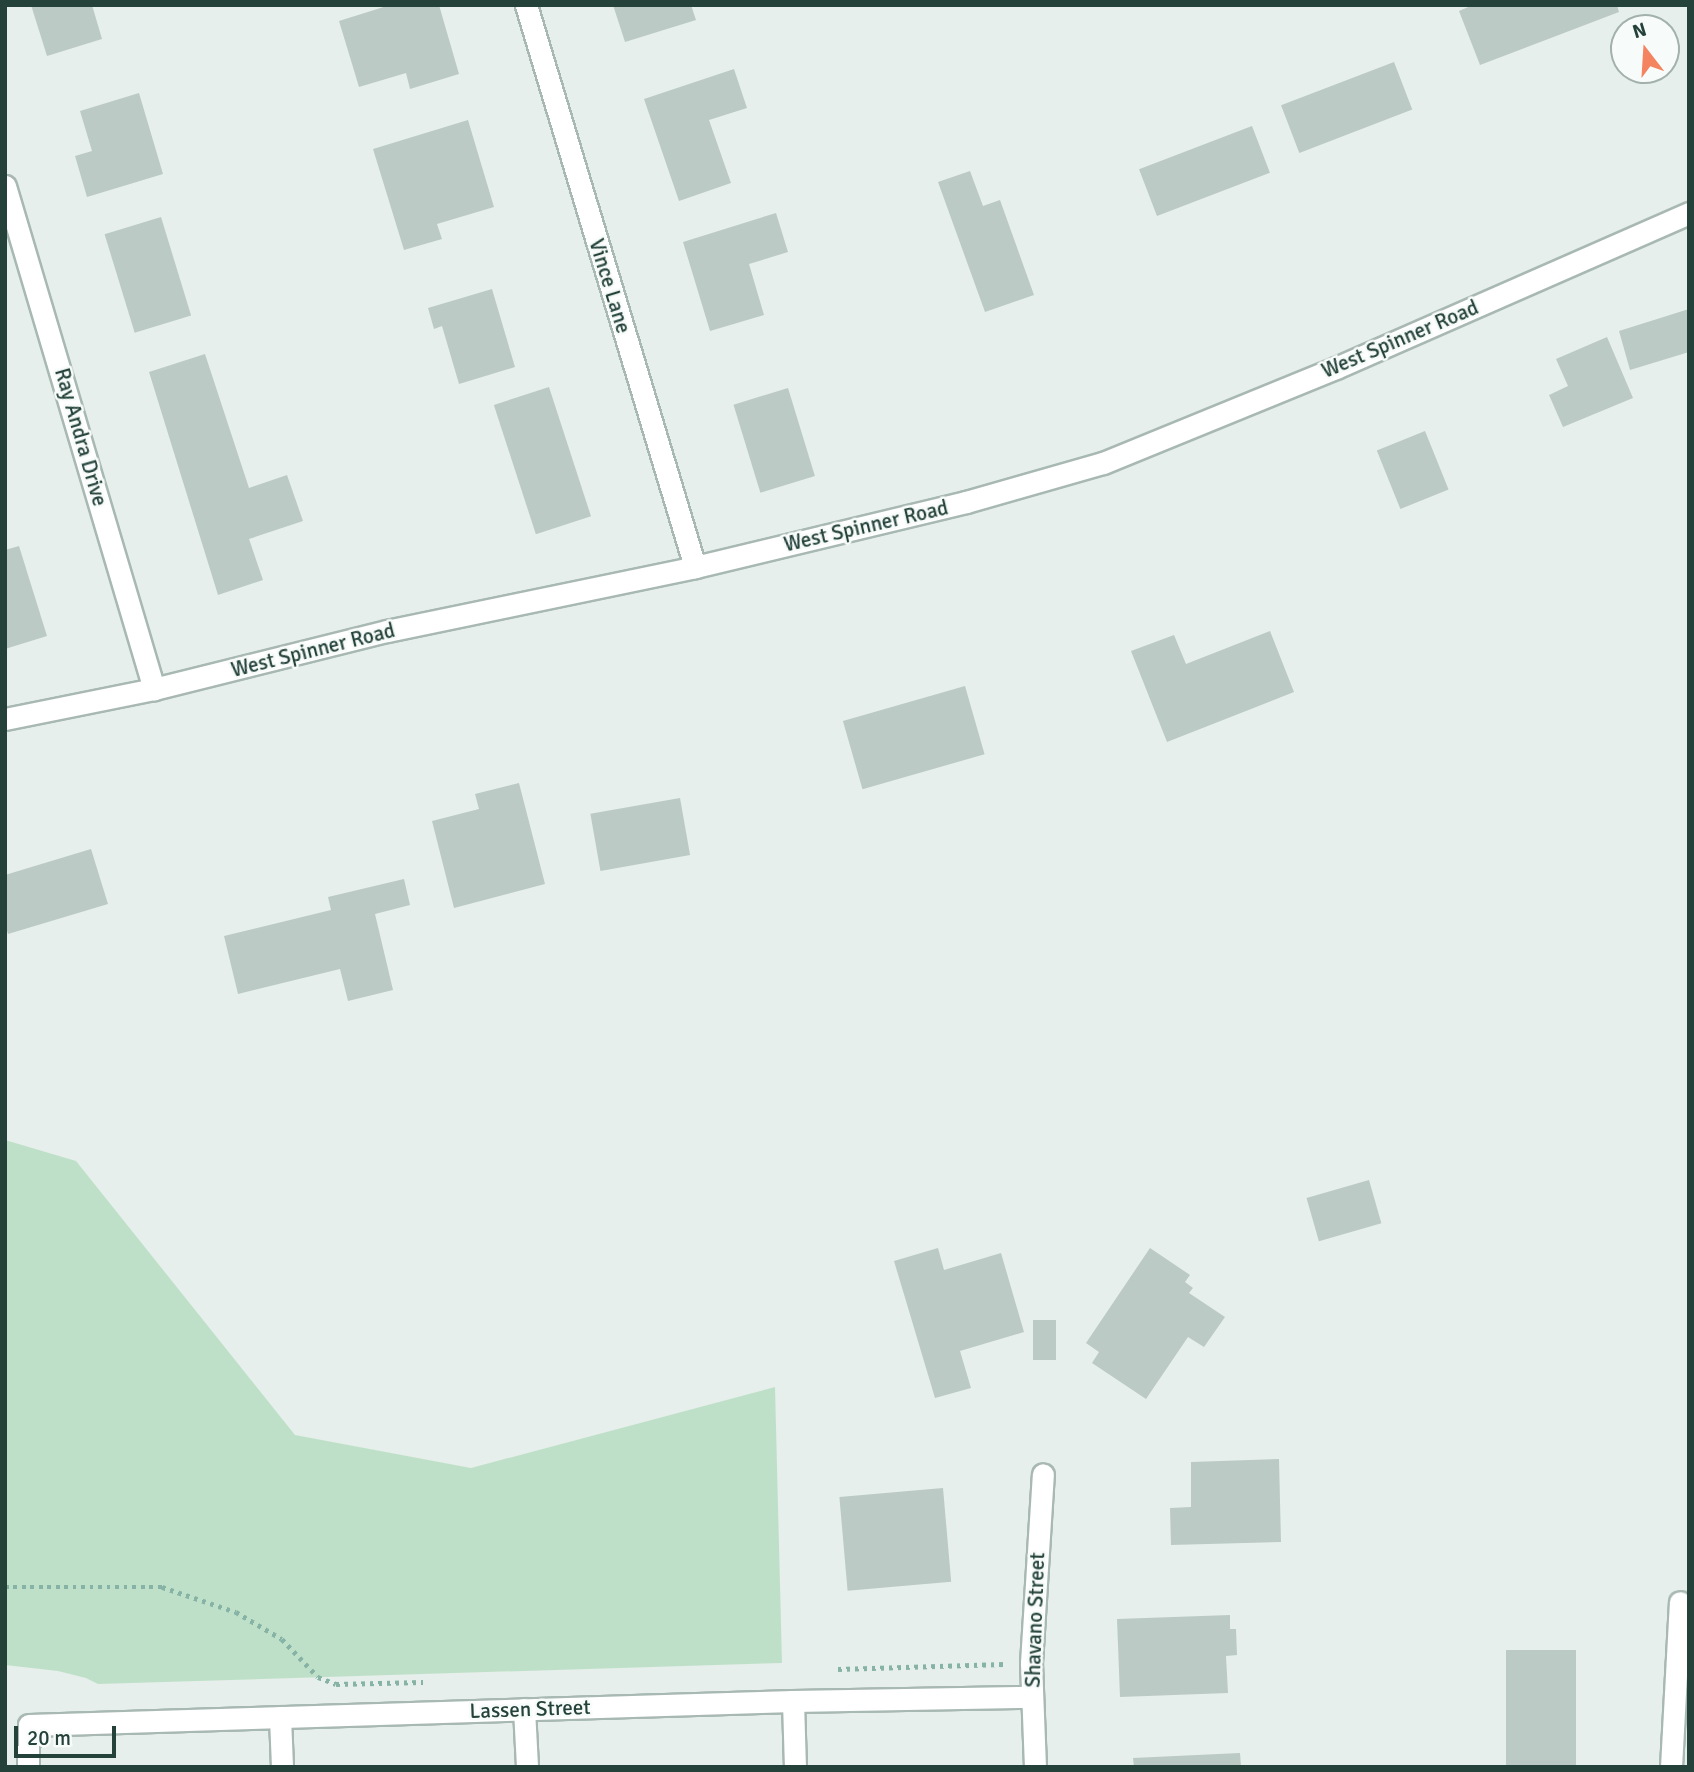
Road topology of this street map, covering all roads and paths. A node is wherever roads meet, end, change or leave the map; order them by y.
1 (526, 5) edge
2 (5, 186) edge
3 (1689, 214) edge
4 (695, 567) junction
5 (155, 689) junction
6 (5, 719) edge
7 (1042, 1474) dead end
8 (5, 1587) edge
9 (1679, 1602) dead end
10 (336, 1684) dead end
11 (1032, 1697) junction
12 (793, 1701) junction
13 (524, 1709) junction
14 (280, 1717) junction
15 (28, 1767) edge
16 (282, 1767) edge
17 (527, 1767) edge
18 (795, 1767) edge
19 (1035, 1767) edge
20 (1671, 1767) edge

1 - 4 street, Vince Lane
2 - 5 street, Ray Andra Drive
3 - 4 street, West Spinner Road
4 - 5 street, West Spinner Road
5 - 6 street, West Spinner Road
7 - 11 street, Shavano Street
8 - 10 path
9 - 20 street
11 - 12 street, Lassen Street
11 - 19 street, Shavano Street
12 - 13 street, Lassen Street
12 - 18 street
13 - 14 street, Lassen Street
13 - 17 street
14 - 15 street, Lassen Street
14 - 16 street

